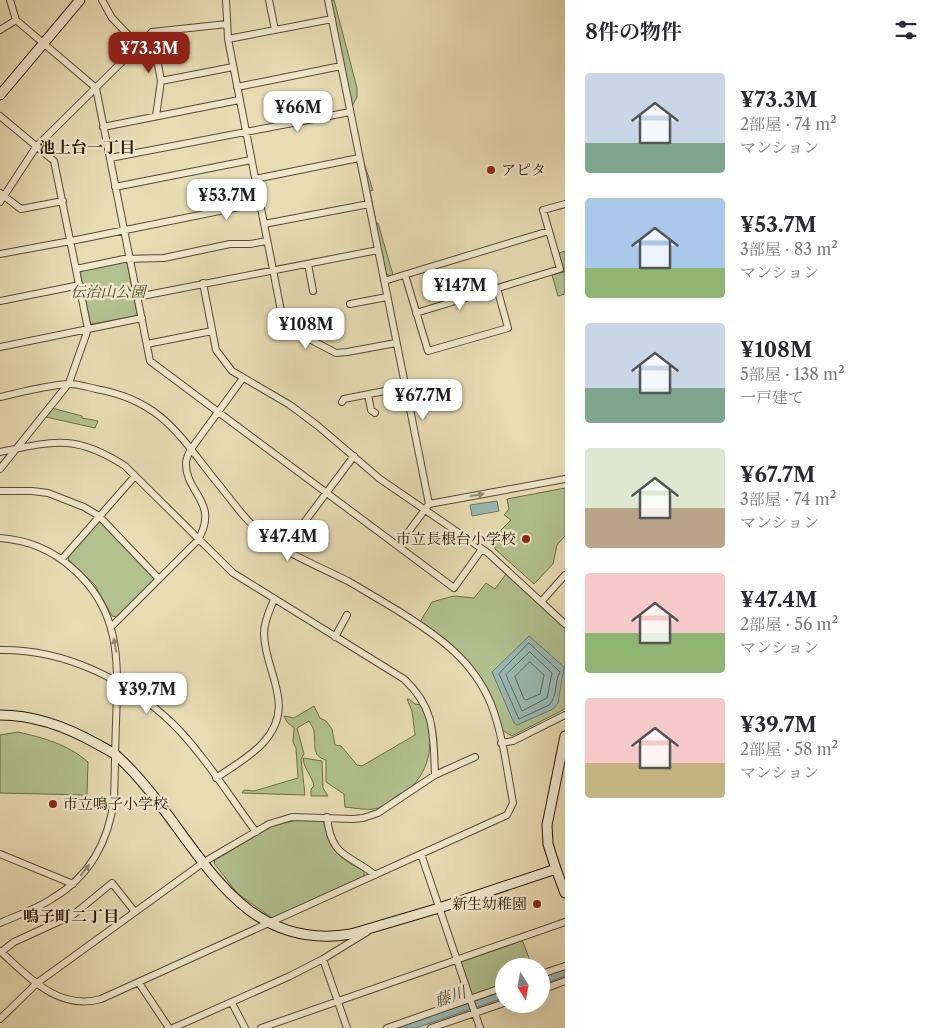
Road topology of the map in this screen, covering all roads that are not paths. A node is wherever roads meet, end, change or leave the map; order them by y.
1 (10, 0) edge
2 (80, 0) edge
3 (102, 0) edge
4 (226, 0) edge
5 (269, 0) edge
6 (328, 0) edge
7 (332, 19) junction
8 (16, 20) junction
9 (227, 24) junction
10 (0, 30) edge
11 (275, 30) junction
12 (152, 32) junction
13 (228, 39) junction
14 (43, 43) junction
15 (138, 45) junction
16 (341, 66) junction
17 (233, 67) junction
18 (161, 81) junction
19 (237, 87) junction
20 (96, 88) junction
21 (0, 95) edge
22 (239, 100) junction
23 (350, 112) junction
24 (0, 116) edge
25 (156, 116) junction
26 (103, 126) junction
27 (245, 132) junction
28 (36, 147) junction
29 (110, 158) junction
30 (359, 158) junction
31 (251, 160) junction
32 (255, 179) junction
33 (115, 187) junction
34 (1, 198) edge
35 (63, 201) junction
36 (259, 203) junction
37 (368, 204) junction
38 (565, 204) edge
39 (264, 224) junction
40 (124, 231) junction
41 (549, 231) junction
42 (267, 240) junction
43 (70, 241) junction
44 (378, 250) junction
45 (0, 254) edge
46 (130, 260) junction
47 (308, 264) junction
48 (76, 269) junction
49 (273, 271) junction
50 (405, 275) junction
51 (384, 281) junction
52 (203, 283) junction
53 (80, 285) junction
54 (497, 288) junction
55 (313, 291) dead end
56 (137, 297) junction
57 (388, 297) junction
58 (0, 301) edge
59 (350, 304) dead end
60 (416, 313) junction
61 (142, 318) junction
62 (88, 329) junction
63 (212, 330) junction
64 (396, 343) junction
65 (147, 344) junction
66 (0, 347) edge
67 (243, 378) junction
68 (69, 384) junction
69 (405, 387) junction
70 (368, 395) junction
71 (0, 397) edge
72 (342, 402) dead end
73 (218, 412) junction
74 (375, 413) dead end
75 (16, 449) junction
76 (191, 449) junction
77 (0, 452) edge
78 (354, 456) junction
79 (0, 469) edge
80 (136, 476) junction
81 (565, 479) edge
82 (0, 491) edge
83 (326, 492) junction
84 (427, 506) junction
85 (99, 516) junction
86 (0, 538) edge
87 (198, 540) junction
88 (398, 546) junction
89 (285, 548) junction
90 (482, 550) junction
91 (62, 559) junction
92 (565, 575) edge
93 (160, 579) junction
94 (274, 600) junction
95 (541, 602) junction
96 (347, 615) dead end
97 (565, 624) edge
98 (111, 627) junction
99 (335, 637) junction
100 (0, 650) edge
101 (117, 680) junction
102 (0, 715) edge
103 (565, 715) edge
104 (565, 736) edge
105 (502, 743) junction
106 (115, 754) junction
107 (476, 757) dead end
108 (435, 775) junction
109 (216, 778) junction
110 (327, 817) junction
111 (256, 832) junction
112 (0, 854) edge
113 (421, 854) junction
114 (204, 862) junction
115 (560, 868) edge
116 (375, 875) junction
117 (73, 884) junction
118 (565, 893) edge
119 (439, 908) junction
120 (135, 912) junction
121 (565, 922) edge
122 (0, 923) edge
123 (268, 924) junction
124 (373, 928) junction
125 (0, 951) edge
126 (323, 959) junction
127 (456, 960) junction
128 (565, 966) edge
129 (550, 971) edge
130 (565, 981) edge
131 (36, 983) junction
132 (139, 983) junction
133 (550, 987) edge
134 (495, 990) edge
135 (338, 1000) junction
136 (470, 1000) junction
137 (232, 1003) junction
138 (495, 1005) edge
139 (474, 1011) junction
140 (0, 1019) edge
141 (169, 1028) edge
142 (173, 1028) edge
143 (245, 1028) edge
144 (261, 1028) edge
145 (347, 1028) edge
146 (387, 1028) edge
147 (431, 1028) edge
148 (480, 1028) edge

1 - 8 street
2 - 14 street
3 - 15 street
4 - 9 street
5 - 11 street
6 - 7 street
7 - 11 street
7 - 16 street
8 - 10 street
8 - 14 street
9 - 12 street
9 - 13 street
11 - 13 street
12 - 15 street
12 - 18 street
13 - 17 street
14 - 20 street
14 - 21 street
15 - 20 street
16 - 19 street
16 - 23 street
17 - 18 street
17 - 19 street
18 - 25 street
19 - 22 street
20 - 26 street
20 - 28 street
22 - 25 street
22 - 27 street
23 - 27 street
23 - 30 street
24 - 28 street
25 - 26 street
26 - 29 street
27 - 29 street
27 - 31 street
28 - 34 street
28 - 35 street
29 - 33 street
30 - 32 street
30 - 37 street
31 - 32 street
31 - 33 street
32 - 36 street
33 - 40 street
34 - 35 street
35 - 43 street
36 - 39 street
36 - 40 street
37 - 39 street
37 - 44 street
38 - 41 street
39 - 42 street
40 - 43 street
40 - 46 street
41 - 50 street
41 - 54 street
42 - 46 street
42 - 49 street
43 - 45 street
43 - 48 street
44 - 47 street
44 - 51 street
46 - 48 street
46 - 56 street
47 - 49 street
47 - 55 street
48 - 53 street
49 - 52 street
49 - 64 street
50 - 51 street
50 - 60 street
51 - 57 street
52 - 56 street
52 - 63 street
53 - 58 street
53 - 62 street
54 - 60 street
54 - 60 street
56 - 61 street
57 - 59 street
57 - 64 street
61 - 62 street
61 - 65 street
62 - 66 street
62 - 68 street
63 - 65 street
63 - 67 street
64 - 69 street
65 - 73 street
67 - 73 street
67 - 78 street
68 - 71 street
68 - 75 street
68 - 76 street
69 - 70 street
69 - 84 street
70 - 72 street
70 - 74 street
73 - 76 street
73 - 83 street
75 - 77 street
75 - 79 street
75 - 80 street
76 - 87 street
76 - 89 street
78 - 83 street
78 - 84 street
80 - 85 street
80 - 87 street
84 -> 81 street
82 - 85 street
83 - 88 street
83 - 89 street
84 - 88 street
84 - 90 street
85 - 91 street
85 - 93 street
86 - 91 street
87 - 93 street
87 - 94 street
88 - 90 street
89 - 105 street
90 - 95 street
91 - 98 street
92 - 95 street
93 - 98 street
94 - 99 street
94 - 109 street
95 - 97 street
96 - 99 street
101 -> 98 street
99 - 108 street
100 - 101 street
101 - 106 street
101 - 109 street
102 - 106 street
103 - 105 street
104 - 115 street
105 - 113 street
106 - 114 street
117 -> 106 street
107 - 108 street
108 - 110 street
109 - 111 street
110 - 111 street
110 - 116 street
111 - 114 street
112 - 117 street
113 - 116 street
113 - 119 street
114 - 120 street
114 - 123 street
115 - 118 street
115 - 119 street
116 - 123 street
117 - 122 street
119 - 124 street
119 - 127 street
120 - 125 street
120 - 131 street
121 - 127 street
123 - 124 street
123 - 132 street
124 - 126 street
125 - 131 street
126 - 135 street
126 - 137 street
127 - 135 street
127 - 136 street
128 - 129 street
130 - 133 street
131 - 132 street
131 - 140 street
132 - 141 street
134 - 136 street
135 - 144 street
135 - 145 street
136 - 139 street
136 - 146 street
137 - 142 street
137 - 143 street
138 - 139 street
139 - 147 street
139 - 148 street

